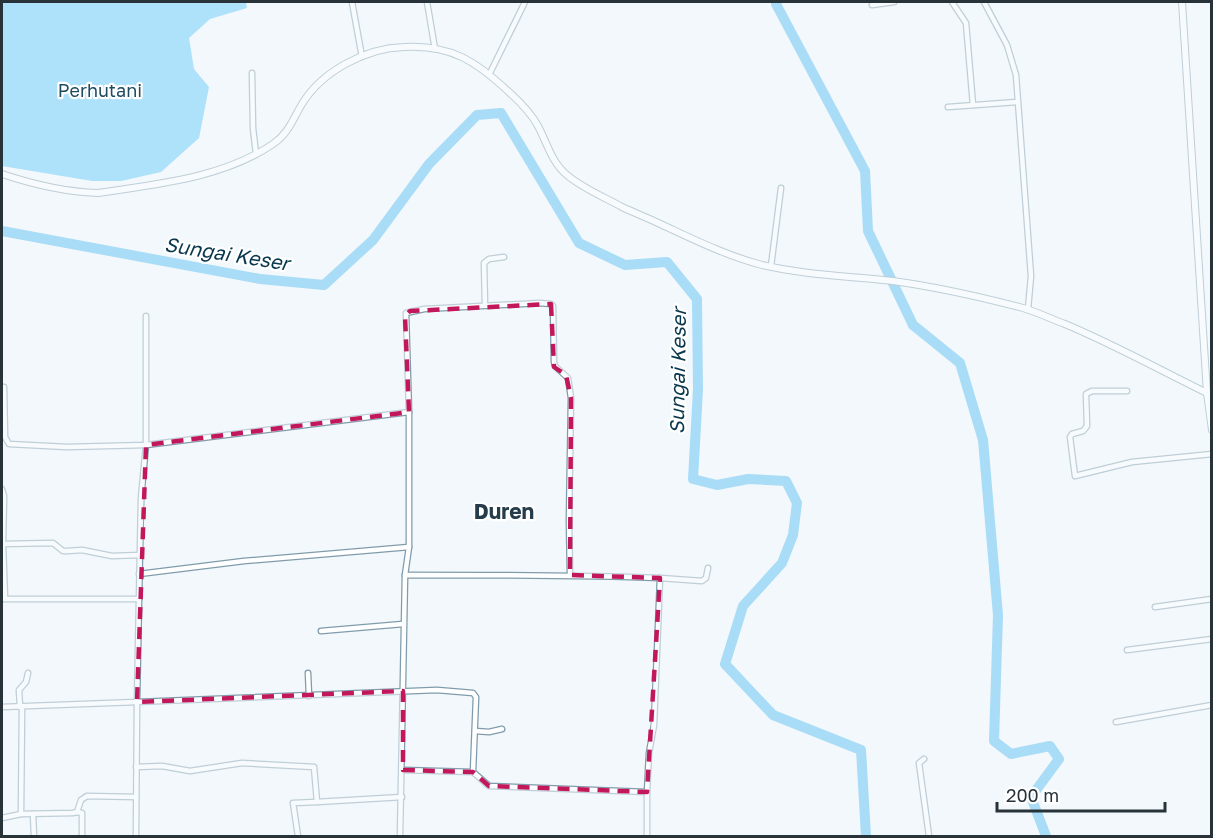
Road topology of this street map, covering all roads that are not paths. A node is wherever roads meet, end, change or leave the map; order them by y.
1 (352, 2) edge
2 (427, 2) edge
3 (525, 2) edge
4 (894, 2) edge
5 (952, 2) edge
6 (984, 2) edge
7 (1182, 2) edge
8 (872, 5) dead end
9 (435, 49) junction
10 (362, 57) junction
11 (252, 73) dead end
12 (490, 73) junction
13 (1017, 102) junction
14 (973, 105) junction
15 (948, 107) dead end
16 (256, 154) junction
17 (2, 174) edge
18 (781, 188) dead end
19 (504, 257) dead end
20 (771, 266) junction
21 (485, 305) junction
22 (1028, 309) junction
23 (146, 316) dead end
24 (4, 387) dead end
25 (1127, 391) dead end
26 (1207, 393) junction
27 (409, 412) junction
28 (1212, 430) edge
29 (146, 444) junction
30 (1212, 454) edge
31 (2, 489) edge
32 (3, 544) junction
33 (409, 547) junction
34 (140, 555) junction
35 (708, 568) dead end
36 (140, 574) junction
37 (405, 575) junction
38 (570, 575) junction
39 (660, 578) junction
40 (3, 599) edge
41 (139, 599) junction
42 (1212, 599) edge
43 (1155, 607) dead end
44 (403, 624) junction
45 (321, 631) dead end
46 (1212, 639) edge
47 (1127, 650) dead end
48 (28, 673) dead end
49 (308, 673) dead end
50 (403, 691) junction
51 (309, 696) junction
52 (137, 702) junction
53 (1212, 705) edge
54 (2, 707) edge
55 (21, 707) junction
56 (1116, 722) dead end
57 (502, 729) dead end
58 (475, 731) junction
59 (924, 759) dead end
60 (136, 766) junction
61 (403, 770) junction
62 (473, 772) junction
63 (647, 792) junction
64 (136, 797) junction
65 (402, 797) junction
66 (317, 802) junction
67 (77, 812) junction
68 (21, 814) junction
69 (33, 814) junction
70 (2, 818) edge
71 (34, 837) edge
72 (82, 837) edge
73 (136, 837) edge
74 (298, 837) edge
75 (400, 837) edge
76 (647, 837) edge
77 (929, 837) edge

1 - 10 street
2 - 9 street
3 - 12 street
4 - 8 street
5 - 14 street
6 - 13 street
7 - 26 street
9 - 10 street
9 - 12 street
10 - 16 street
11 - 16 street
12 - 20 street
13 - 14 street
13 - 22 street
14 - 15 street
16 - 17 street
18 - 20 street
19 - 21 street
20 - 22 street
21 - 27 street
21 - 38 street
22 - 26 street
23 - 29 street
24 - 29 street
25 - 30 street
26 - 28 street
27 - 29 street
27 - 33 street
29 - 34 street
31 - 32 street
32 - 34 street
32 - 40 street
33 - 36 street
33 - 37 street
34 - 36 street
35 - 39 street
36 - 41 street
37 - 38 street
37 - 44 street
38 - 39 street
39 - 63 street
40 - 41 street
41 - 52 street
42 - 43 street
44 - 45 street
44 - 50 street
46 - 47 street
48 - 55 street
49 - 51 street
50 - 51 street
50 - 58 street
50 - 61 street
51 - 52 street
52 - 55 street
52 - 60 street
53 - 56 street
54 - 55 street
55 - 68 street
57 - 58 street
58 - 62 street
59 - 77 street
60 - 64 street
60 - 66 street
61 - 62 street
61 - 65 street
62 - 63 street
63 - 76 street
64 - 67 street
64 - 73 street
65 - 66 street
65 - 75 street
66 - 74 street
67 - 69 street
67 - 72 street
68 - 69 street
68 - 70 street
69 - 71 street

